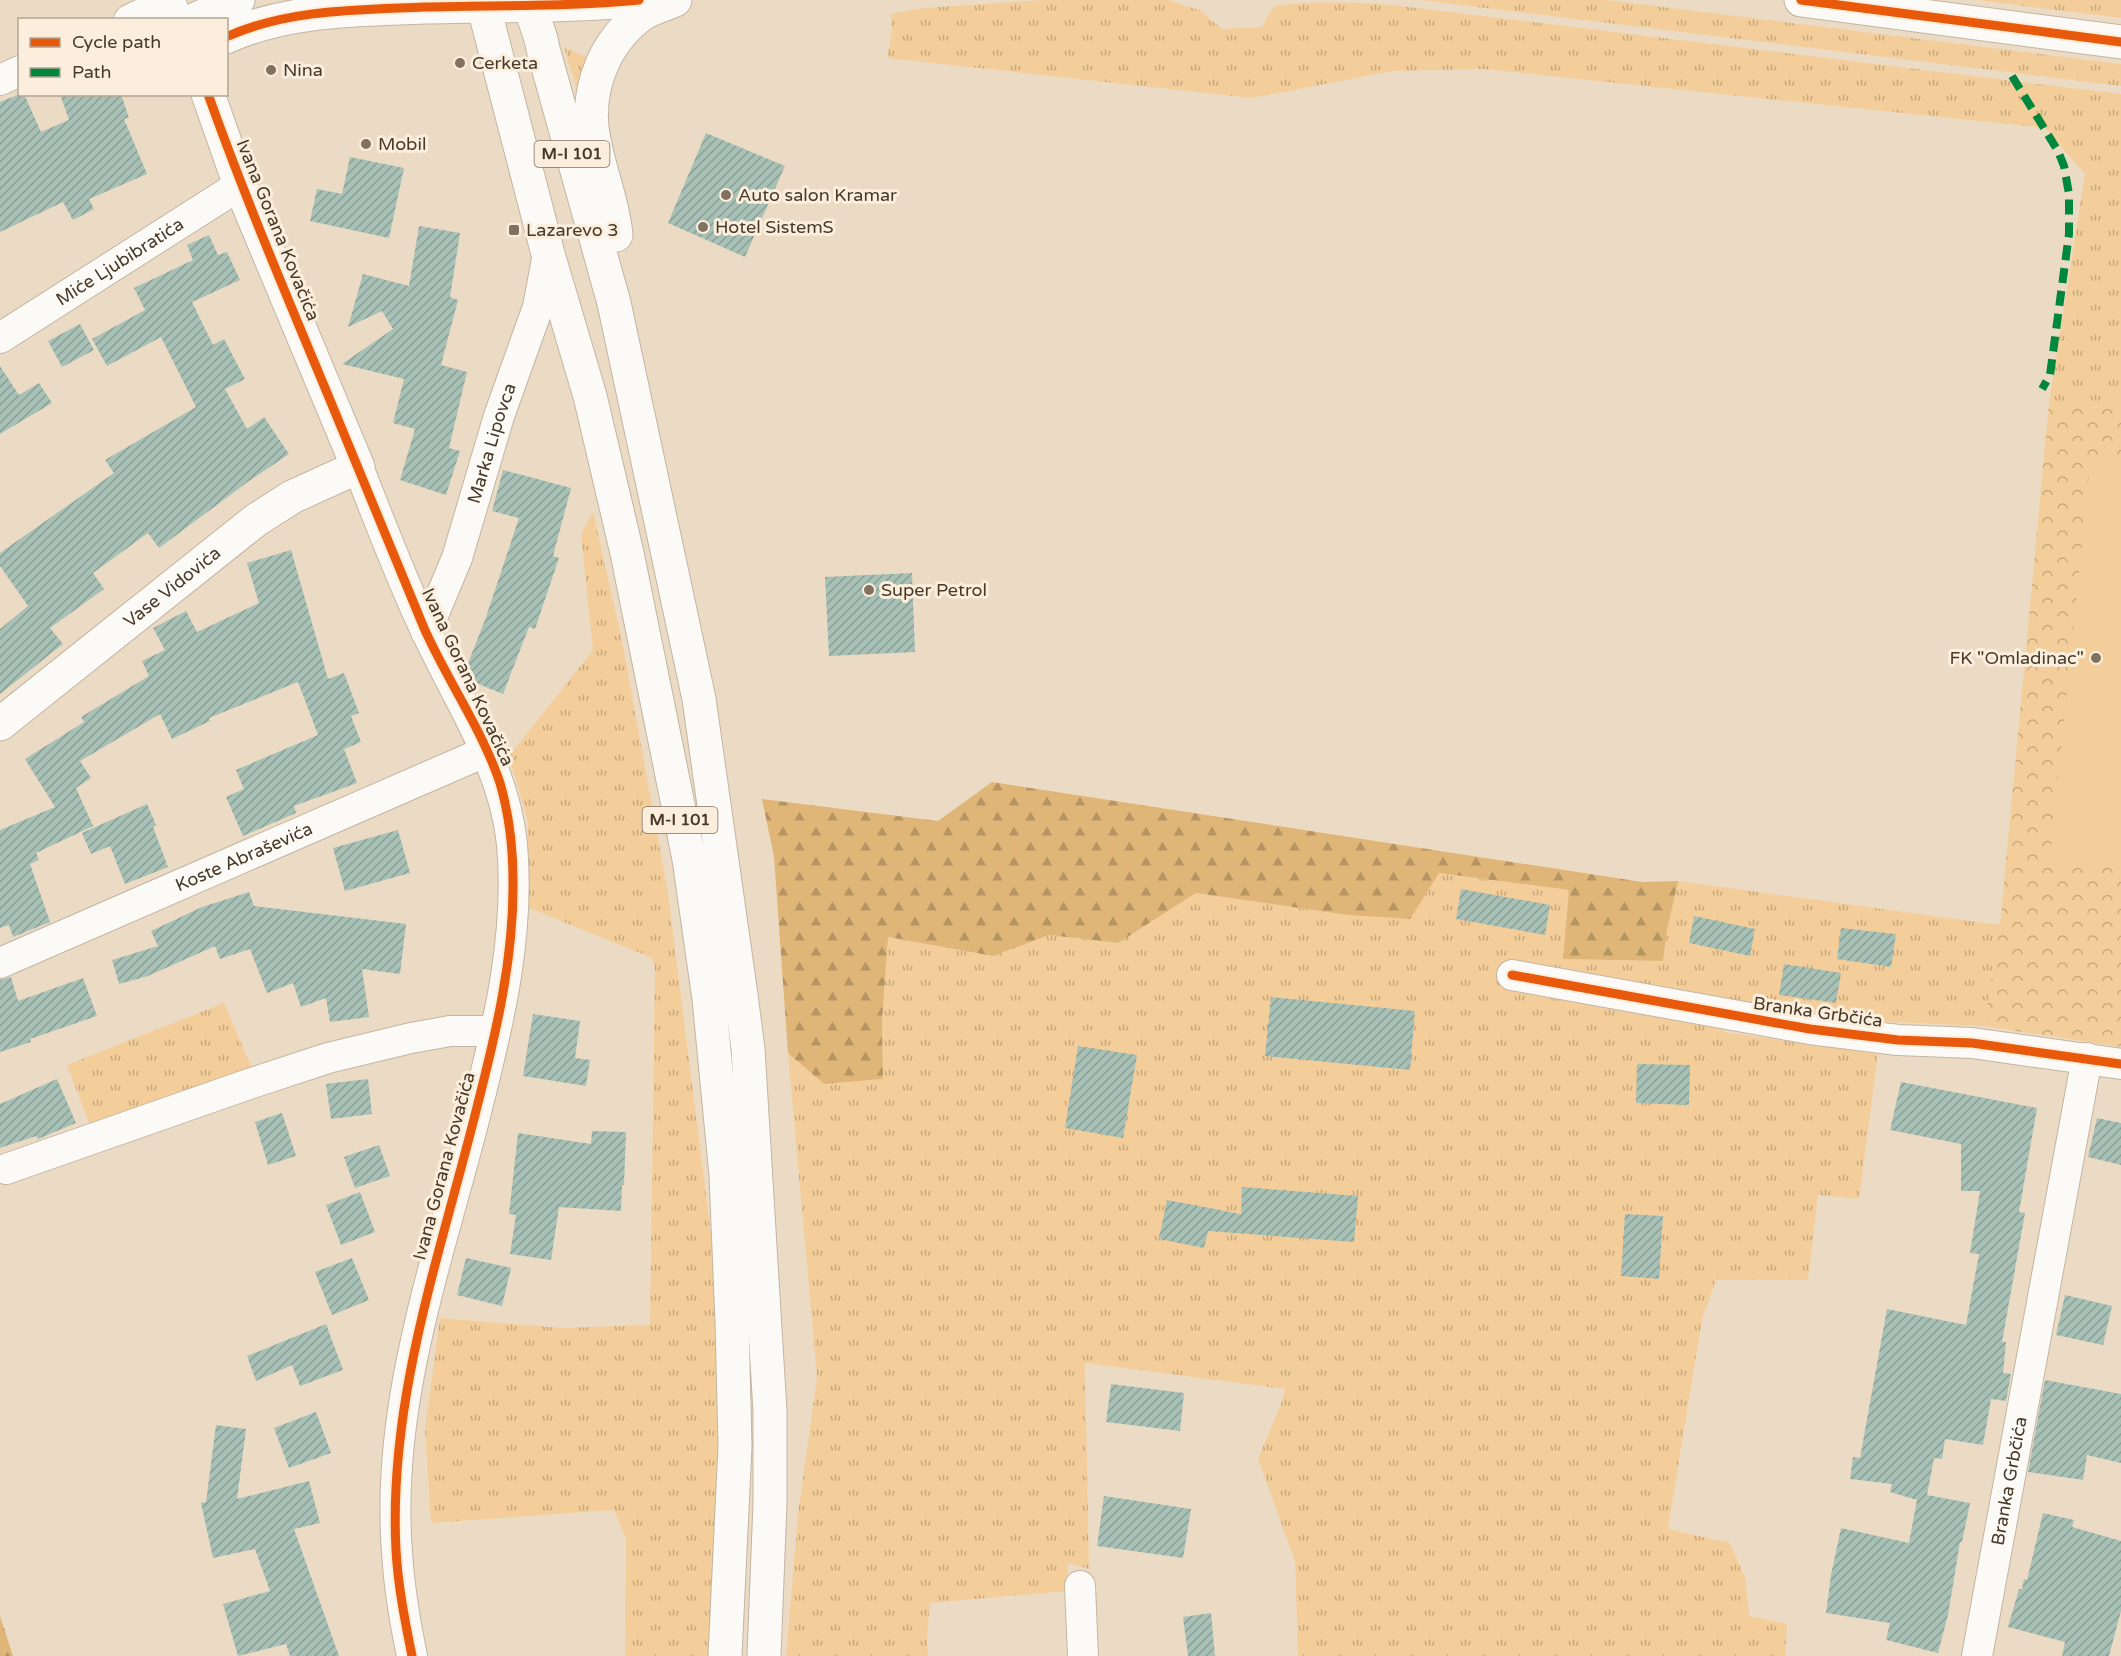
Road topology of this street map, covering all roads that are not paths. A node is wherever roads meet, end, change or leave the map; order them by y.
1 (238, 0) edge
2 (639, 0) edge
3 (675, 0) edge
4 (1802, 0) edge
5 (482, 2) edge
6 (529, 3) edge
7 (177, 10) edge
8 (139, 18) edge
9 (228, 36) edge
10 (2121, 42) edge
11 (18, 72) edge
12 (0, 80) edge
13 (209, 96) edge
14 (240, 185) junction
15 (548, 254) junction
16 (614, 303) junction
17 (0, 338) edge
18 (358, 466) junction
19 (426, 632) junction
20 (0, 724) edge
21 (487, 752) junction
22 (0, 963) edge
23 (1512, 975) dead end
24 (495, 1031) junction
25 (2087, 1058) junction
26 (2121, 1064) edge
27 (6, 1169) dead end
28 (1080, 1586) dead end
29 (412, 1656) edge
30 (724, 1656) edge
31 (764, 1656) edge
32 (1083, 1656) edge
33 (1977, 1656) edge

1 - 7 main road
2 - 6 main road
3 - 16 main road
4 - 10 main road
5 - 6 main road
5 - 9 main road
5 - 15 main road, M-I 101
6 - 16 main road, M-I 101
7 - 8 street
11 - 12 street
13 - 14 main road, Ivana Gorana Kovačića
14 - 17 street, Miće Ljubibratića
14 - 18 main road, Ivana Gorana Kovačića
15 - 19 street, Marka Lipovca
15 - 30 main road, M-I 101
16 - 31 main road, M-I 101
18 - 19 street, Ivana Gorana Kovačića
18 - 20 main road, Vase Vidovića
19 - 21 street, Ivana Gorana Kovačića
21 - 22 street, Koste Abraševića
21 - 24 street, Ivana Gorana Kovačića
23 - 25 street, Branka Grbčića
24 - 27 street
24 - 29 street, Ivana Gorana Kovačića
25 - 26 street, Branka Grbčića
25 - 33 street, Branka Grbčića
28 - 32 street

